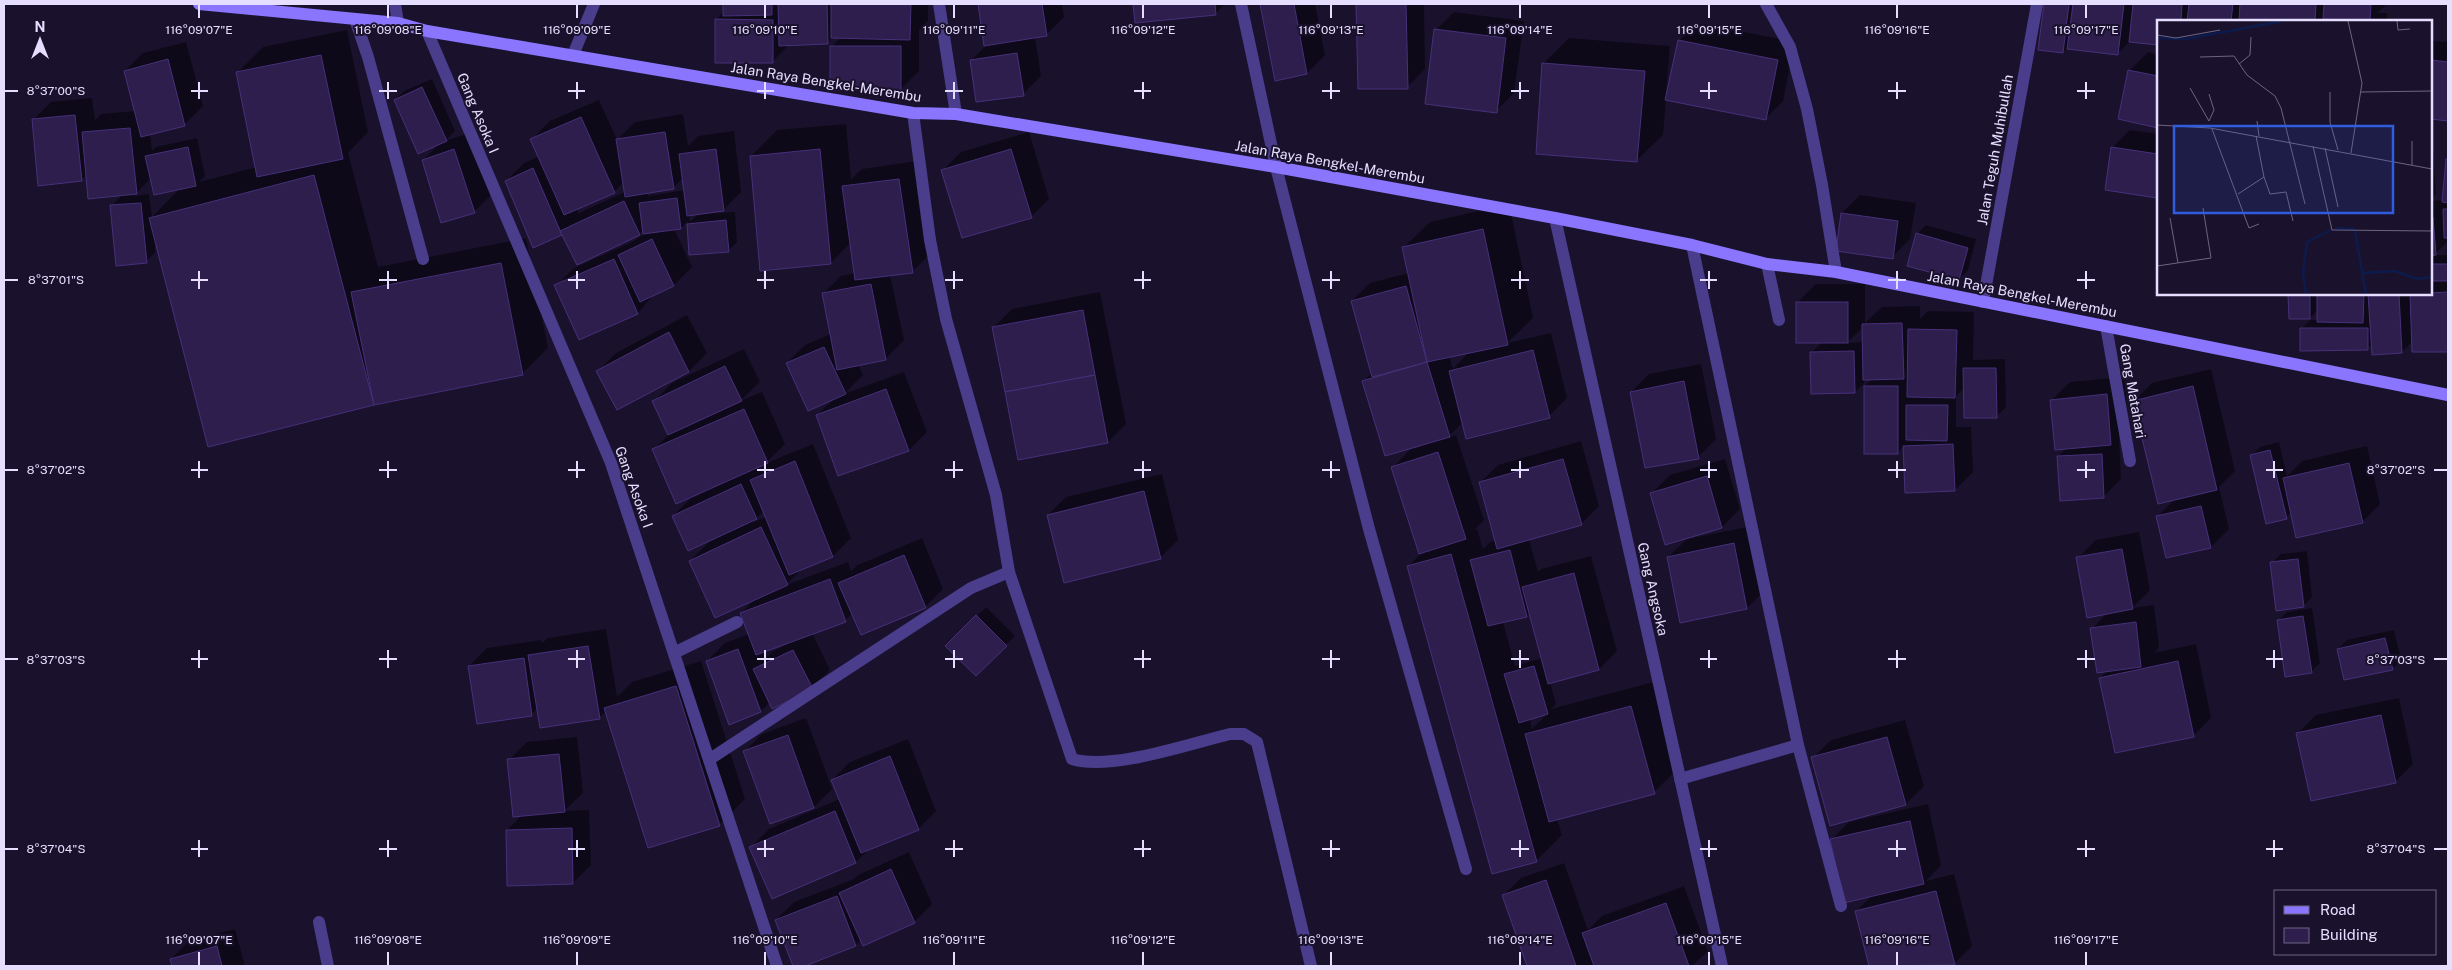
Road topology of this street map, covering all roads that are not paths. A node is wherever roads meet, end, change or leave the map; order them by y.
1 (199, 4) edge
2 (395, 4) edge
3 (594, 4) edge
4 (939, 4) edge
5 (1241, 4) edge
6 (1766, 4) edge
7 (2036, 4) edge
8 (355, 19) junction
9 (398, 23) junction
10 (427, 31) junction
11 (573, 55) junction
12 (914, 113) junction
13 (956, 114) junction
14 (1276, 167) junction
15 (1555, 218) junction
16 (1692, 245) junction
17 (423, 259) dead end
18 (1767, 264) junction
19 (1836, 272) junction
20 (1983, 302) junction
21 (1779, 320) dead end
22 (2106, 326) junction
23 (2448, 395) edge
24 (2130, 461) dead end
25 (1009, 572) junction
26 (737, 622) dead end
27 (674, 653) junction
28 (1798, 745) junction
29 (710, 760) junction
30 (1680, 779) junction
31 (1466, 869) dead end
32 (1841, 906) dead end
33 (319, 922) dead end
34 (328, 966) edge
35 (777, 966) edge
36 (1311, 966) edge
37 (1722, 966) edge

1 - 8 street, Jalan Raya Bengkel-Merembu
2 - 9 street
3 - 11 street
4 - 13 street
5 - 14 street
6 - 19 street
7 - 20 street, Jalan Teguh Muhibullah
8 - 9 street, Jalan Raya Bengkel-Merembu
8 - 17 street
9 - 10 street, Jalan Raya Bengkel-Merembu
10 - 11 street, Jalan Raya Bengkel-Merembu
10 - 27 street, Gang Asoka I
11 - 12 street, Jalan Raya Bengkel-Merembu
12 - 13 street, Jalan Raya Bengkel-Merembu
12 - 25 street
13 - 14 street, Jalan Raya Bengkel-Merembu
14 - 15 street, Jalan Raya Bengkel-Merembu
14 - 31 street
15 - 16 street, Jalan Raya Bengkel-Merembu
15 - 30 street, Gang Angsoka
16 - 18 street, Jalan Raya Bengkel-Merembu
16 - 28 street
18 - 19 street, Jalan Raya Bengkel-Merembu
18 - 21 street
19 - 20 street, Jalan Raya Bengkel-Merembu
20 - 22 street, Jalan Raya Bengkel-Merembu
22 - 23 street, Jalan Raya Bengkel-Merembu
22 - 24 street, Gang Matahari
25 - 29 street
25 - 36 street
26 - 27 street
27 - 29 street, Gang Asoka I
28 - 30 street
28 - 32 street
29 - 35 street, Gang Asoka I
30 - 37 street, Gang Angsoka
33 - 34 street

